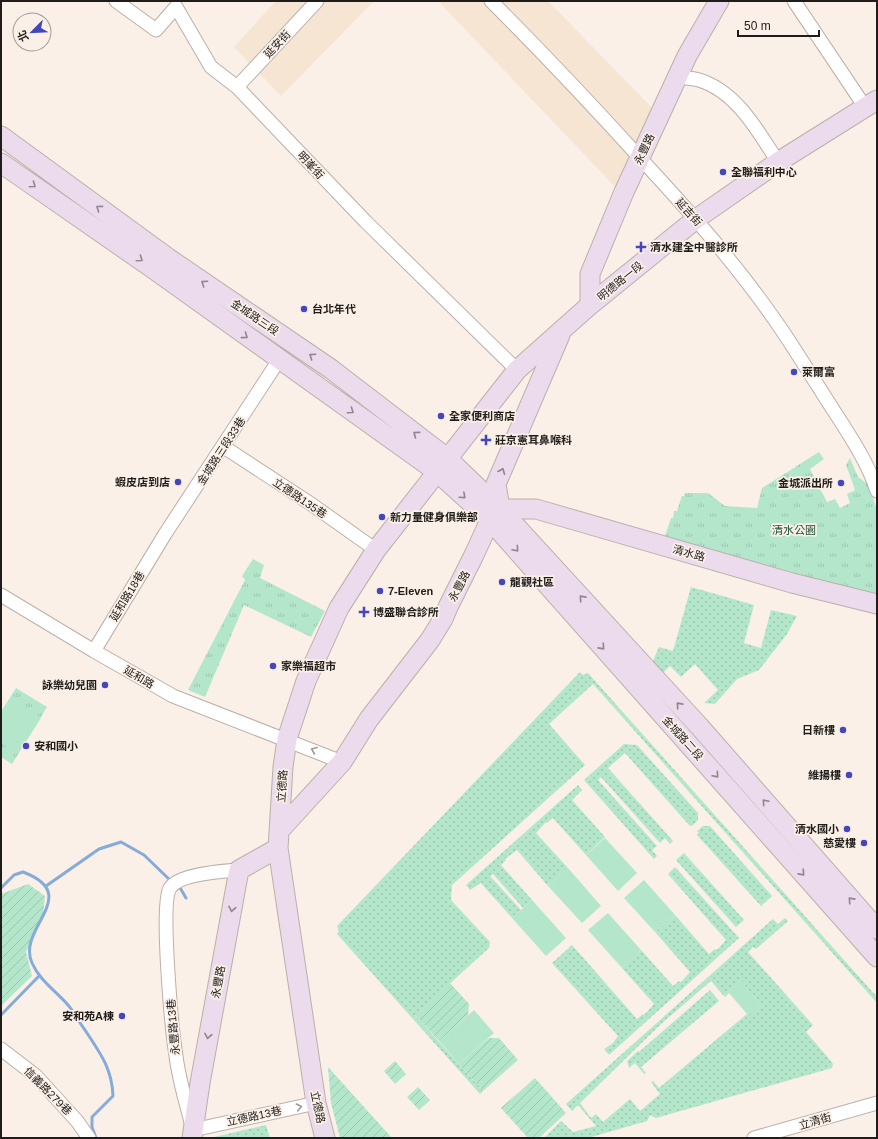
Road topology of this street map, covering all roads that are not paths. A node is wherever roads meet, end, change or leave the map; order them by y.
1 (116, 1) edge
2 (317, 1) edge
3 (491, 1) edge
4 (719, 1) edge
5 (794, 1) edge
6 (179, 4) edge
7 (677, 77) junction
8 (237, 87) junction
9 (871, 104) edge
10 (1, 136) edge
11 (640, 158) junction
12 (778, 162) junction
13 (1, 163) edge
14 (696, 219) junction
15 (590, 305) junction
16 (562, 329) junction
17 (279, 360) junction
18 (517, 370) junction
19 (224, 447) junction
20 (441, 464) junction
21 (876, 482) edge
22 (495, 514) junction
23 (161, 541) joint
24 (376, 550) junction
25 (1, 595) edge
26 (877, 604) edge
27 (94, 651) junction
28 (287, 739) junction
29 (342, 762) junction
30 (278, 839) junction
31 (239, 870) junction
32 (877, 929) edge
33 (877, 956) edge
34 (1, 1049) edge
35 (316, 1103) junction
36 (877, 1103) edge
37 (192, 1134) edge
38 (90, 1138) edge
39 (325, 1138) edge
40 (754, 1138) edge

1 - 6 street, 明峯街
2 - 8 street, 延安街
3 - 11 street, 延吉街
4 - 7 street, 永豐路
5 - 9 street
6 - 8 street, 明峯街
7 - 11 street, 永豐路
7 - 12 street
8 - 18 street, 明峯街
9 - 12 street, 明德路一段
20 -> 10 street, 金城路三段
11 - 14 street, 延吉街
11 - 15 street, 永豐路
12 - 14 street, 明德路一段
13 -> 17 street, 金城路三段
14 - 15 street, 明德路一段
14 - 21 street, 延吉街
15 - 16 street, 明德路一段
16 - 18 street, 明德路一段
22 -> 16 street
17 - 19 street, 金城路三段33巷
17 -> 20 street, 金城路三段
18 - 20 street, 明德路一段
19 - 23 street, 金城路三段33巷
19 - 24 street, 立德路135巷
20 - 22 street, 金城路三段
20 - 24 street, 立德路
22 - 26 street, 清水路
22 - 29 street, 永豐路
32 -> 22 street, 金城路二段
22 -> 33 street, 金城路二段
23 - 27 street, 延和路18巷
24 - 28 street, 立德路
25 - 27 street, 延和路
27 - 28 street, 延和路
29 -> 28 street, 延和路
28 - 30 street, 立德路
29 - 30 street, 永豐路
30 - 31 street, 永豐路
30 - 35 street, 立德路
31 -> 37 street, 永豐路
31 - 37 street, 永豐路13巷
34 - 38 street, 信義路279巷
37 -> 35 street, 立德路13巷
35 - 39 street, 立德路
36 - 40 street, 立清街

